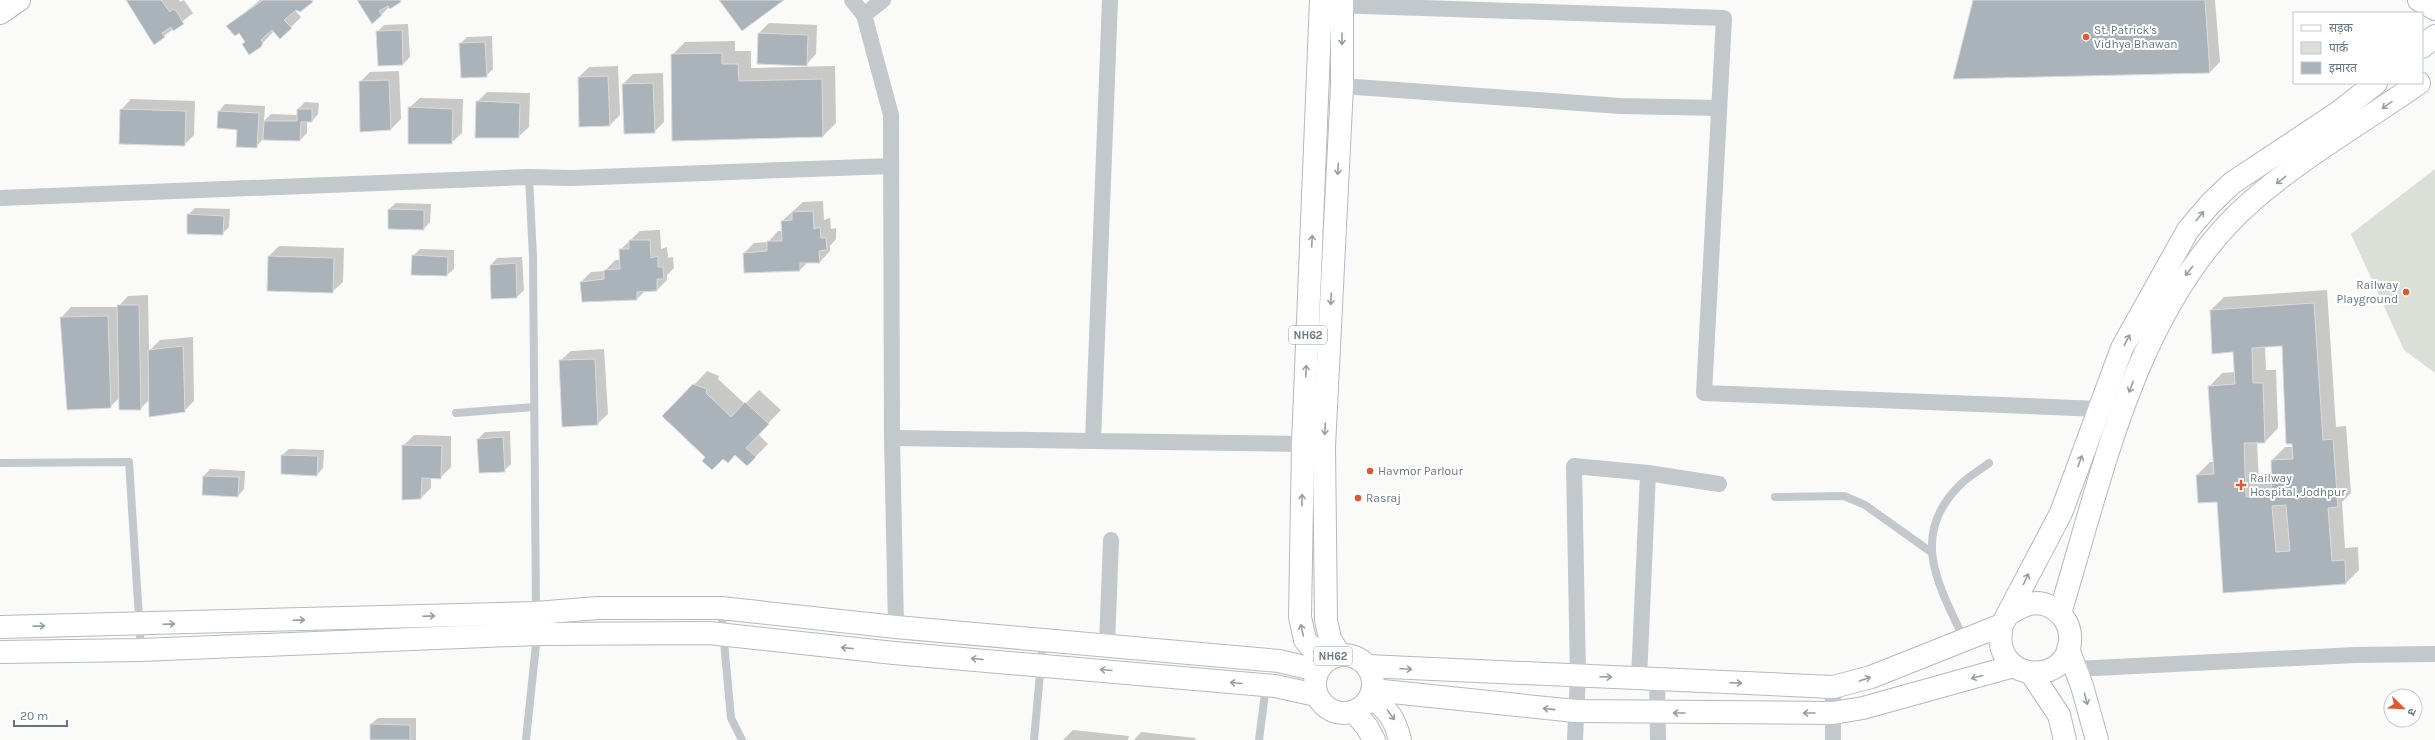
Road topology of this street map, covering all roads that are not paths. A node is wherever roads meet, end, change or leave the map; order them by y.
1 (19, 0) edge
2 (852, 0) edge
3 (883, 0) edge
4 (1110, 0) edge
5 (2419, 0) edge
6 (1331, 2) edge
7 (2435, 9) edge
8 (0, 13) edge
9 (864, 15) junction
10 (2435, 72) edge
11 (2423, 80) edge
12 (2375, 84) edge
13 (2418, 84) edge
14 (1342, 86) junction
15 (1719, 108) junction
16 (891, 166) junction
17 (529, 177) junction
18 (0, 198) edge
19 (534, 407) junction
20 (2099, 409) junction
21 (456, 413) dead end
22 (892, 438) junction
23 (1093, 441) junction
24 (1303, 444) junction
25 (0, 463) edge
26 (1989, 463) dead end
27 (1648, 473) junction
28 (1719, 484) dead end
29 (1775, 497) dead end
30 (1111, 540) dead end
31 (1931, 552) junction
32 (721, 608) junction
33 (2060, 614) junction
34 (2006, 620) junction
35 (536, 623) junction
36 (141, 625) junction
37 (0, 627) edge
38 (896, 627) junction
39 (723, 635) junction
40 (1043, 640) junction
41 (1964, 640) junction
42 (1107, 645) junction
43 (142, 650) junction
44 (0, 652) edge
45 (2435, 654) edge
46 (2071, 659) junction
47 (1327, 662) junction
48 (1040, 664) junction
49 (1367, 666) junction
50 (2023, 670) junction
51 (1578, 676) junction
52 (1648, 679) junction
53 (1266, 686) junction
54 (1833, 687) junction
55 (1371, 694) junction
56 (1316, 695) junction
57 (1576, 711) junction
58 (1354, 712) junction
59 (1658, 713) junction
60 (1833, 713) junction
61 (526, 740) edge
62 (742, 740) edge
63 (1034, 740) edge
64 (1259, 740) edge
65 (1374, 740) edge
66 (1400, 740) edge
67 (1575, 740) edge
68 (1658, 740) edge
69 (1834, 740) edge
70 (2065, 740) edge
71 (2097, 740) edge

1 - 8 main road
2 - 9 street
3 - 9 street
4 - 23 street
5 - 7 main road
6 -> 14 main road, NH62
6 - 15 street
24 -> 6 main road, NH62
9 - 16 street
10 - 11 main road
20 -> 12 main road
13 -> 33 main road
14 - 15 street
14 -> 47 main road, NH62
15 - 20 street
16 - 17 street
16 - 22 street
17 - 18 street
17 - 19 lane
19 - 21 lane
19 - 35 lane
34 -> 20 main road
22 - 23 street
22 - 38 street
23 - 24 street
47 -> 24 main road, NH62
25 - 36 lane
26 - 31 lane
27 - 28 street
27 - 51 street
27 - 52 street
29 - 31 lane
30 - 42 street
31 - 41 lane
32 - 35 main road
32 - 38 main road
32 - 39 lane
33 - 34 main road
33 - 46 main road
34 - 41 main road
34 - 50 main road
36 -> 35 main road
35 - 39 main road
35 - 43 main road
35 - 61 lane
37 -> 36 main road
36 - 43 lane
38 - 40 main road
48 -> 39 main road
39 - 62 lane
40 - 42 main road
40 - 48 lane
54 -> 41 main road
42 - 47 main road
43 - 44 main road
45 - 46 street
46 - 50 main road
46 -> 71 main road
47 - 49 main road, NH62
47 - 56 main road, NH62
53 -> 48 main road
48 - 63 lane
49 -> 51 main road
49 - 55 main road, NH62
50 -> 60 main road
50 - 70 main road
51 -> 52 main road
51 - 57 street
52 -> 54 main road
52 - 59 street
53 - 56 main road
53 - 64 lane
54 - 60 street
57 -> 55 main road
55 - 58 main road
55 -> 66 main road
56 - 58 main road
57 - 59 main road
57 - 67 street
58 - 65 main road
60 -> 59 main road
59 - 68 street
60 - 69 street

